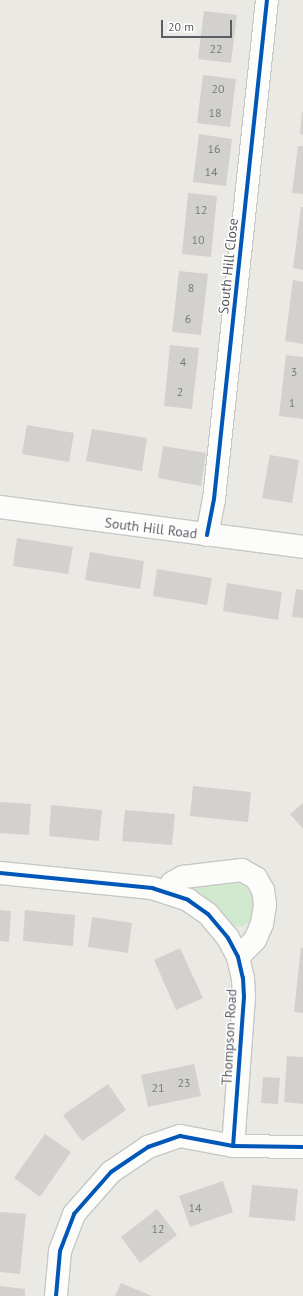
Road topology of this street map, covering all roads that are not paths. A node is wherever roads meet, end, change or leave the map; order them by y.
1 (267, 0) edge
2 (0, 507) edge
3 (207, 535) junction
4 (303, 547) edge
5 (0, 873) edge
6 (168, 893) junction
7 (238, 957) junction
8 (233, 1146) junction
9 (303, 1147) edge
10 (56, 1296) edge

1 - 3 street, South Hill Close
2 - 3 street, South Hill Road
3 - 4 street, South Hill Road
5 - 6 street, Thompson Road
6 - 7 street, Thompson Road
6 - 7 street
7 - 8 street, Thompson Road
8 - 9 street
8 - 10 street

